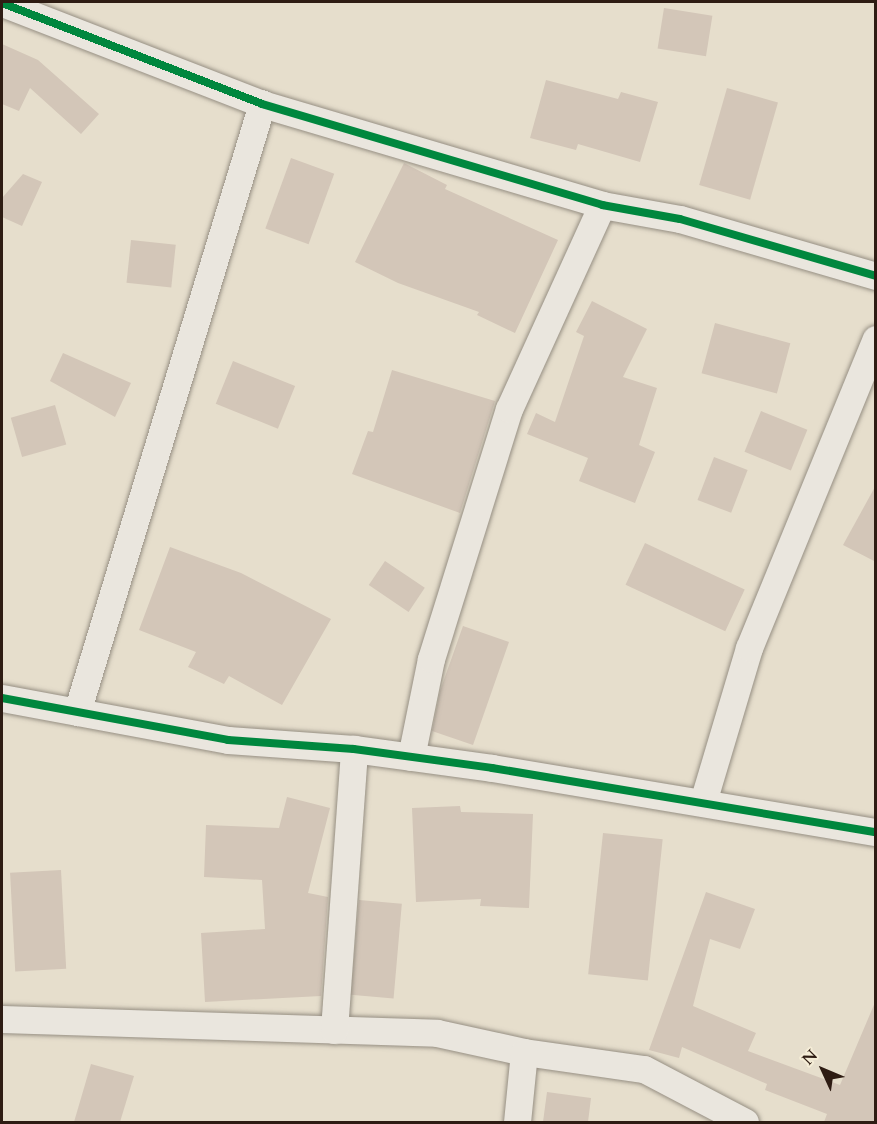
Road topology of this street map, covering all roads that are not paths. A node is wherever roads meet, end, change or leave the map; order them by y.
1 (2, 3) edge
2 (262, 104) junction
3 (602, 204) junction
4 (876, 276) edge
5 (876, 339) edge
6 (2, 698) edge
7 (77, 712) junction
8 (354, 749) junction
9 (411, 757) junction
10 (703, 802) junction
11 (876, 832) edge
12 (2, 1019) edge
13 (334, 1030) junction
14 (524, 1052) junction
15 (517, 1122) edge
16 (745, 1122) edge

1 - 2 street
2 - 3 street
2 - 7 street
3 - 4 street
3 - 9 street
5 - 10 street
6 - 7 street
7 - 8 street
8 - 9 street
8 - 13 street
9 - 10 street
10 - 11 street
12 - 13 street
13 - 14 street
14 - 15 street
14 - 16 street

